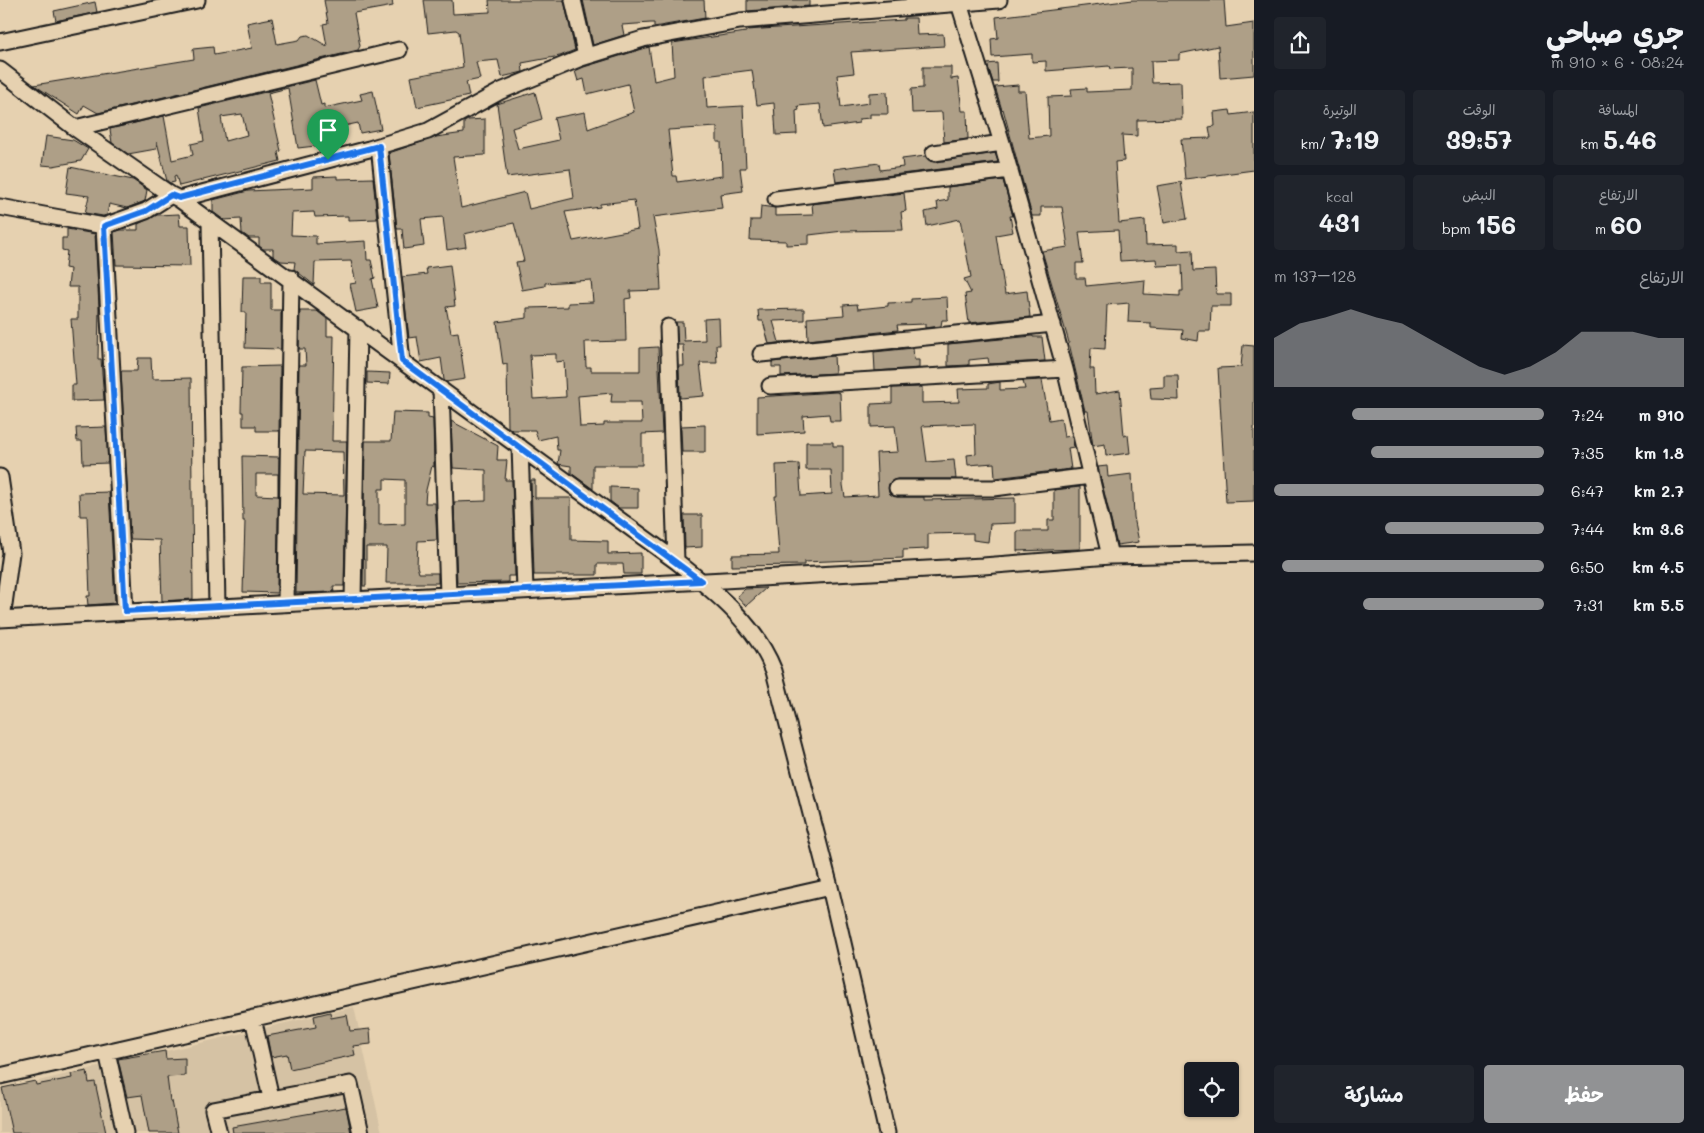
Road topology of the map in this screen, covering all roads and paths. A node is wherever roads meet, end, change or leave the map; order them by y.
1 (197, 0) edge
2 (573, 0) edge
3 (999, 0) edge
4 (958, 2) edge
5 (0, 42) edge
6 (398, 50) dead end
7 (586, 56) junction
8 (0, 70) edge
9 (75, 128) junction
10 (1002, 143) junction
11 (379, 146) junction
12 (934, 152) dead end
13 (1010, 170) junction
14 (175, 197) junction
15 (776, 199) dead end
16 (0, 207) edge
17 (210, 221) junction
18 (104, 226) junction
19 (291, 278) junction
20 (1053, 324) junction
21 (668, 326) dead end
22 (358, 328) junction
23 (760, 354) dead end
24 (402, 361) junction
25 (1065, 369) junction
26 (770, 386) dead end
27 (441, 389) junction
28 (520, 447) junction
29 (1091, 476) junction
30 (0, 477) edge
31 (897, 488) dead end
32 (1254, 553) edge
33 (1110, 556) junction
34 (676, 561) junction
35 (701, 581) junction
36 (524, 590) junction
37 (448, 594) junction
38 (354, 600) junction
39 (286, 603) junction
40 (217, 607) junction
41 (125, 611) junction
42 (1, 619) edge
43 (830, 887) junction
44 (253, 1018) junction
45 (107, 1052) junction
46 (0, 1076) edge
47 (271, 1098) junction
48 (125, 1133) edge
49 (219, 1133) edge
50 (361, 1133) edge
51 (887, 1133) edge

1 - 5 street
2 - 7 street
3 - 4 street
4 - 7 street
4 - 10 street
6 - 9 street
7 - 11 street
8 - 9 street
9 - 14 street
10 - 12 street
10 - 13 street
11 - 14 street
11 - 24 street
13 - 15 street
13 - 20 street
14 - 17 street
14 - 18 street
16 - 18 street
17 - 19 street
17 - 40 street
18 - 41 street
19 - 22 street
19 - 39 street
20 - 23 street
20 - 25 street
21 - 34 street
22 - 24 street
22 - 38 street
24 - 27 street
25 - 26 street
25 - 29 street
27 - 28 street
27 - 37 street
28 - 34 street
28 - 36 street
29 - 31 street
29 - 33 street
30 - 42 street
32 - 33 street
33 - 35 street
34 - 35 street
35 - 36 street
35 - 43 street
36 - 37 street
37 - 38 street
38 - 39 street
39 - 40 street
40 - 41 street
41 - 42 street
43 - 44 street
43 - 51 street
44 - 45 street
44 - 47 street
45 - 46 street
45 - 48 street
47 - 49 street
47 - 50 street

